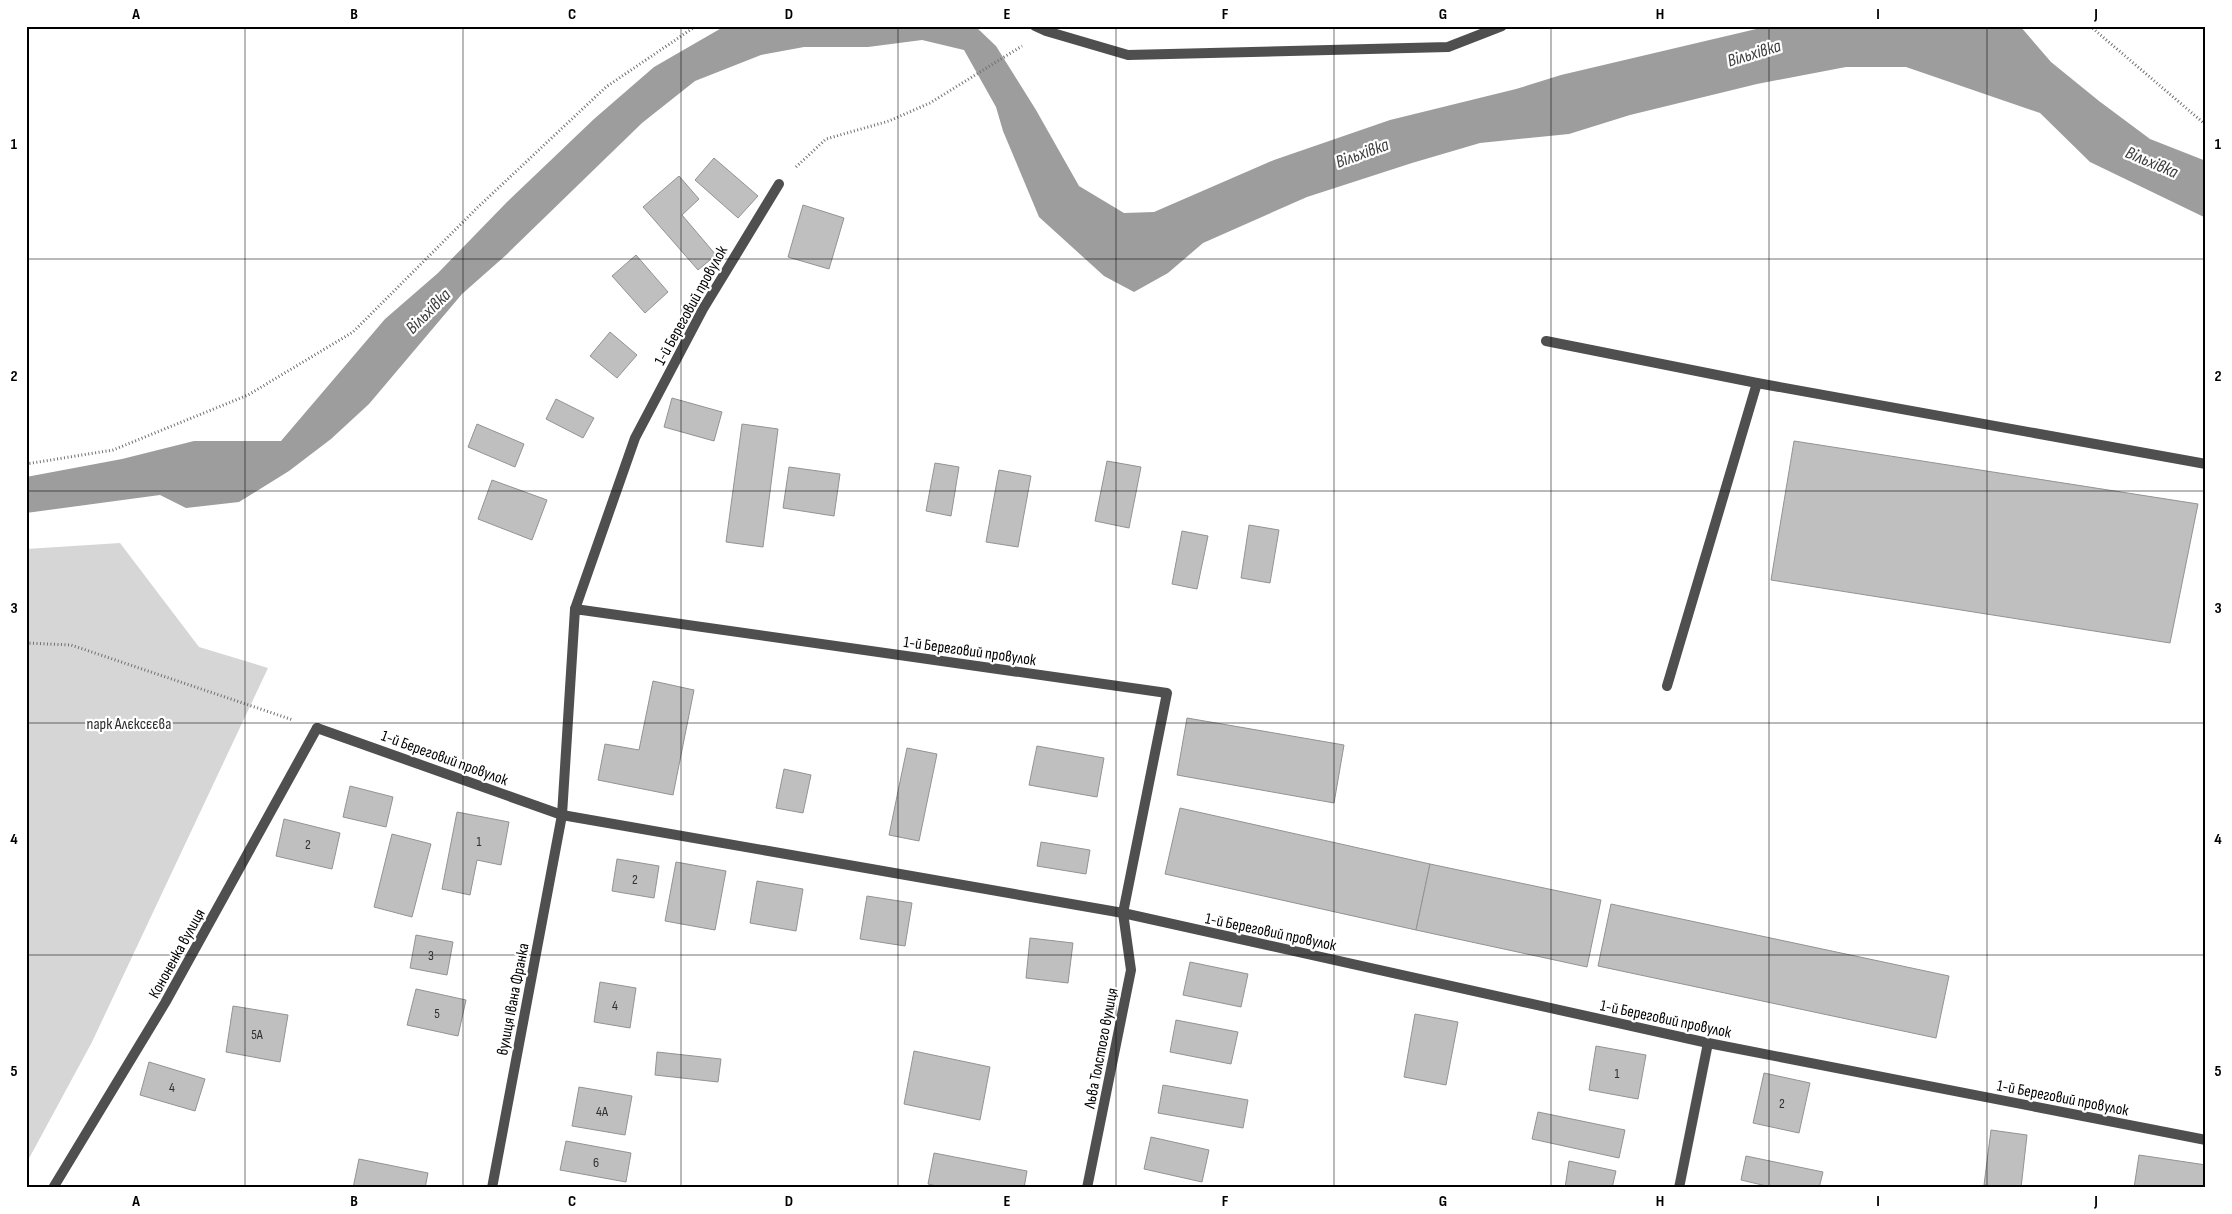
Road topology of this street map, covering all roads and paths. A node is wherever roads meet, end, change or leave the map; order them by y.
1 (696, 26) edge
2 (1036, 26) edge
3 (1502, 26) edge
4 (2090, 26) edge
5 (1046, 31) junction
6 (2206, 125) edge
7 (779, 184) joint
8 (1546, 341) dead end
9 (1756, 383) junction
10 (26, 464) edge
11 (2206, 464) edge
12 (575, 609) junction
13 (26, 643) edge
14 (1667, 686) dead end
15 (317, 728) junction
16 (562, 815) junction
17 (1123, 913) junction
18 (1708, 1043) junction
19 (2206, 1140) edge
20 (53, 1188) edge
21 (492, 1188) edge
22 (1087, 1188) edge
23 (1679, 1188) edge

1 - 10 path
2 - 5 street
3 - 5 street
4 - 6 path
5 - 7 path
7 - 12 street, 1-й Береговий провулок
8 - 9 street
9 - 11 street
9 - 14 street
12 - 16 street, 1-й Береговий провулок
12 - 17 street, 1-й Береговий провулок
13 - 15 path
15 - 16 street, 1-й Береговий провулок
15 - 20 street, Кононенка вулиця
16 - 17 street, 1-й Береговий провулок
16 - 21 street, вулиця Івана Франка
17 - 18 street, 1-й Береговий провулок
17 - 22 street, Льва Толстого вулиця
18 - 19 street, 1-й Береговий провулок
18 - 23 street

